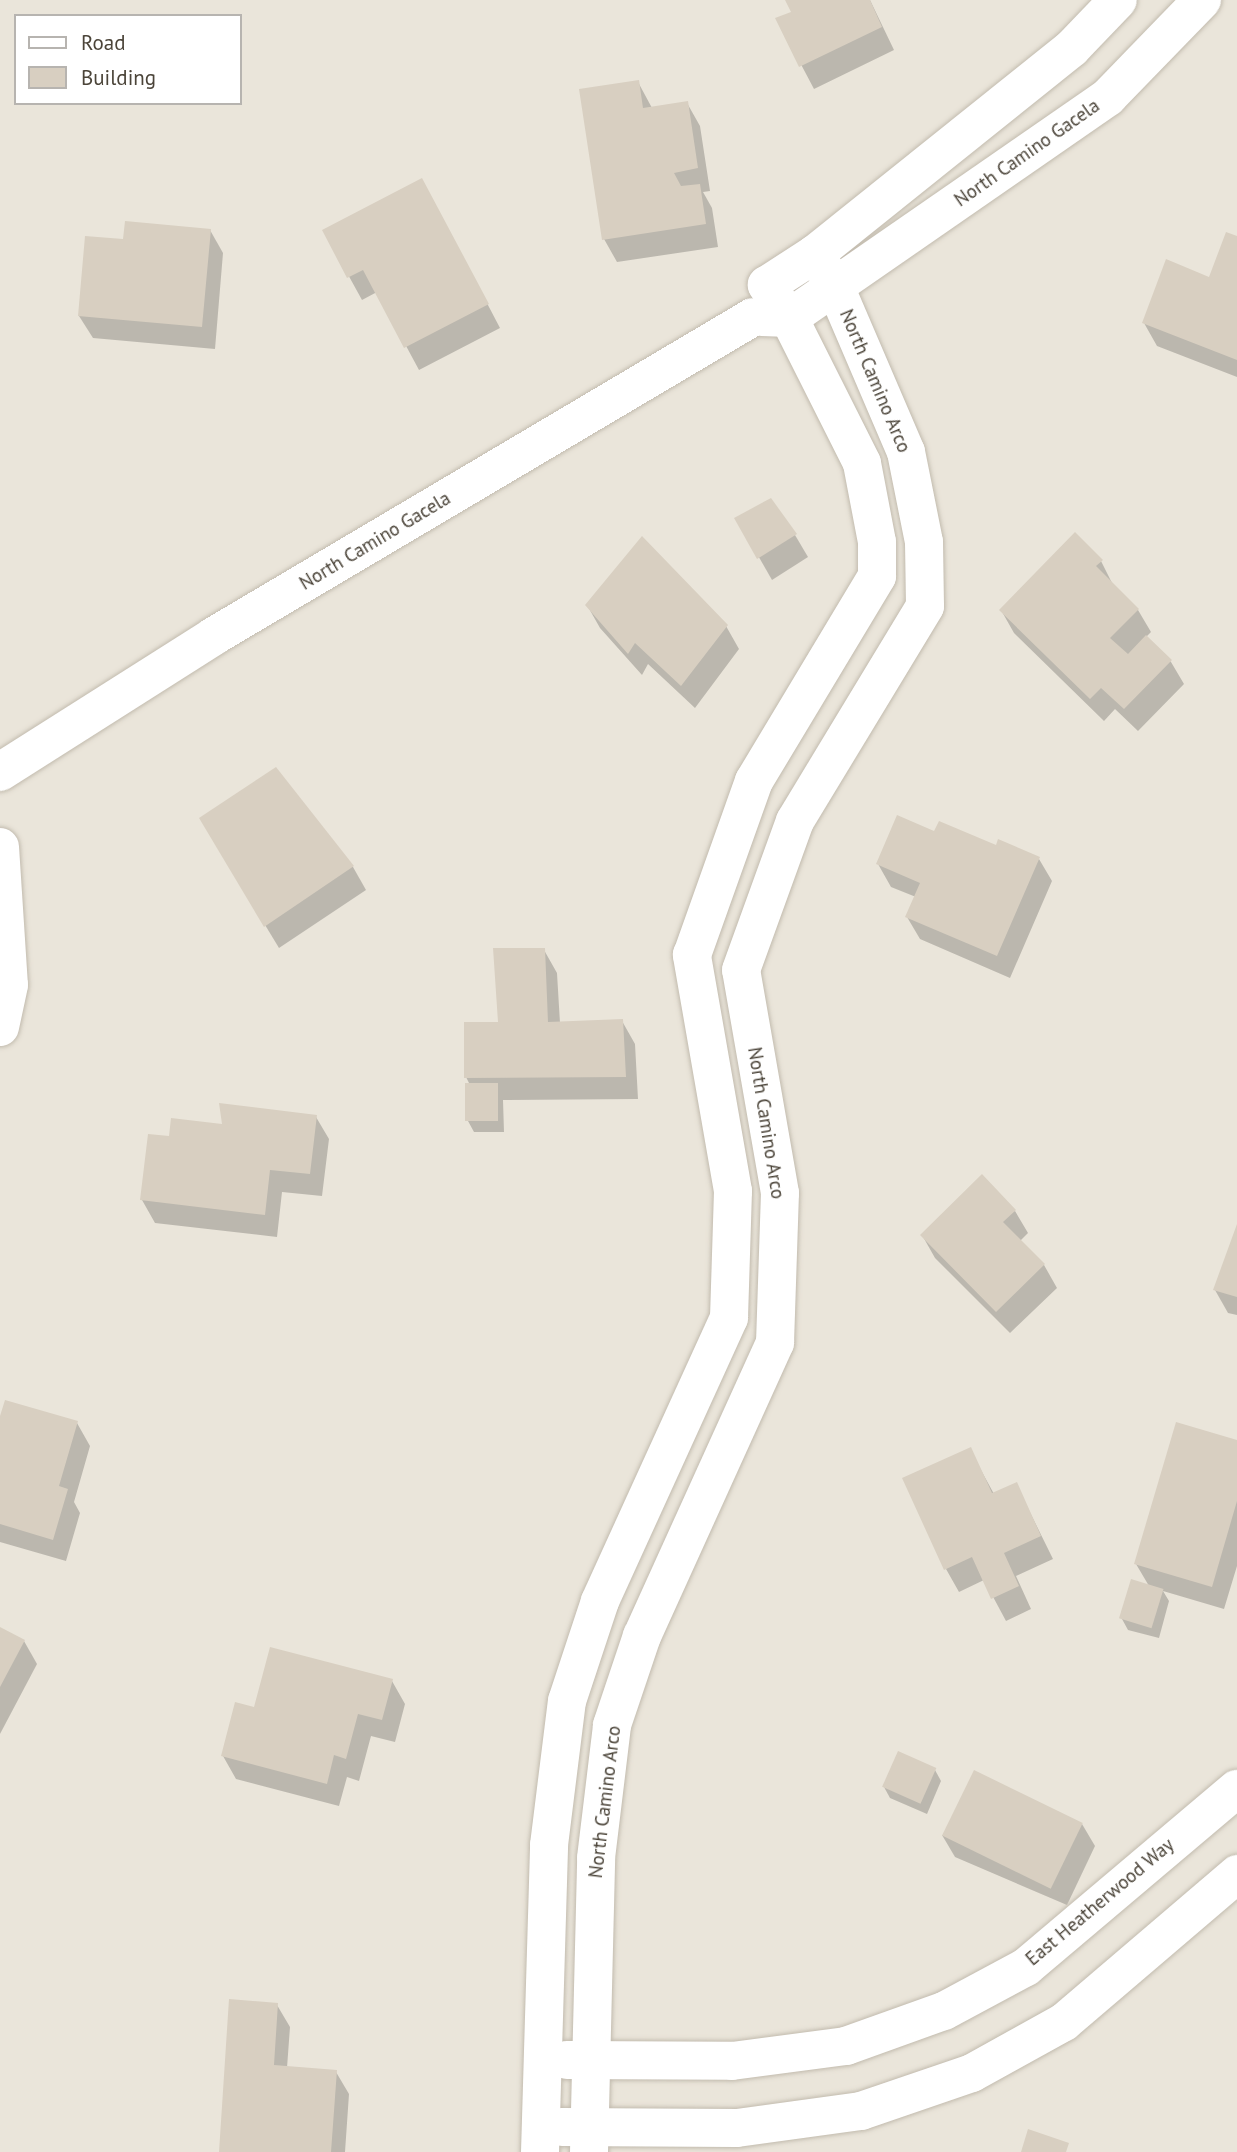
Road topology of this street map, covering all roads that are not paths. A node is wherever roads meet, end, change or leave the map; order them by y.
1 (1118, 0) edge
2 (1202, 0) edge
3 (815, 254) junction
4 (835, 286) junction
5 (770, 307) junction
6 (0, 772) edge
7 (0, 847) edge
8 (0, 1027) edge
9 (1237, 1789) edge
10 (1237, 1874) edge
11 (544, 2059) junction
12 (590, 2062) junction
13 (540, 2139) edge
14 (589, 2141) edge

1 - 3 street, North Camino Gacela
2 - 4 street, North Camino Gacela
3 - 4 street, North Camino Arco
3 - 5 street, North Camino Gacela
4 - 5 street, North Camino Gacela
4 - 12 street, North Camino Arco
5 - 6 street, North Camino Gacela
5 - 11 street
7 - 8 street
9 - 12 street, East Heatherwood Way
10 - 14 street
11 - 12 street, East Heatherwood Way
11 - 13 street
12 - 14 street, North Camino Arco
13 - 14 street

